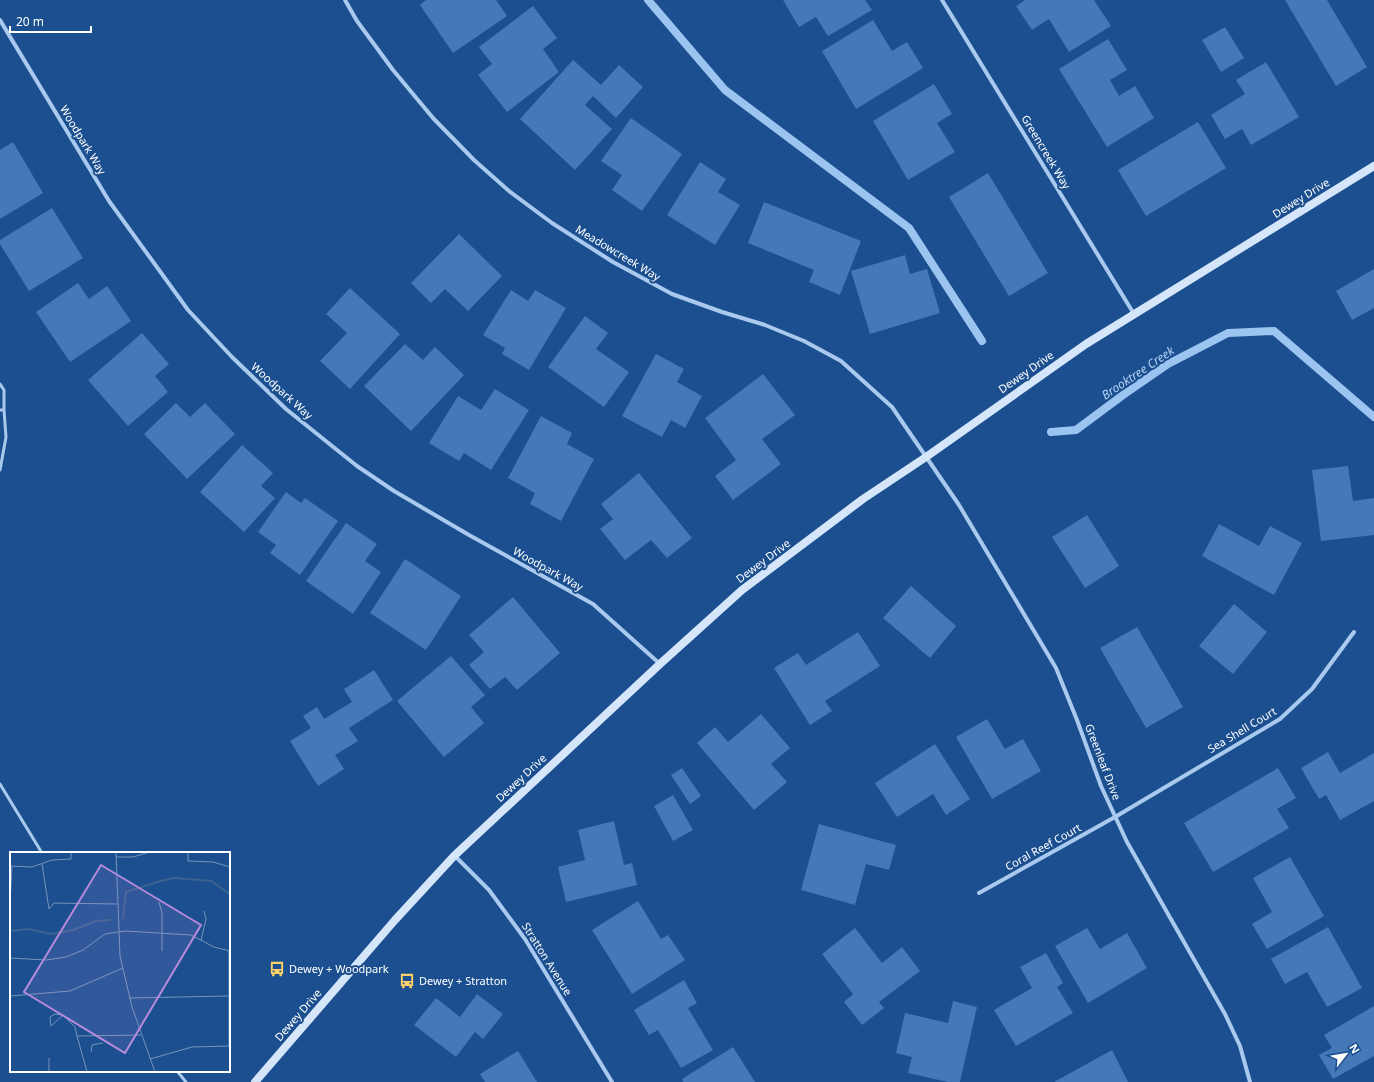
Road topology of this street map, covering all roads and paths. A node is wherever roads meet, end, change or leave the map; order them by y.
1 (344, 0) edge
2 (942, 0) edge
3 (0, 20) edge
4 (1374, 166) edge
5 (1134, 314) junction
6 (0, 384) edge
7 (0, 410) edge
8 (4, 410) junction
9 (926, 457) junction
10 (0, 470) edge
11 (1354, 632) dead end
12 (660, 664) junction
13 (0, 784) edge
14 (1116, 817) junction
15 (41, 852) edge
16 (454, 856) junction
17 (979, 893) dead end
18 (178, 1072) edge
19 (186, 1082) edge
20 (255, 1082) edge
21 (612, 1082) edge
22 (1250, 1082) edge

1 - 9 street, Meadowcreek Way
2 - 5 street, Greencreek Way
3 - 12 street, Woodpark Way
4 - 5 main road, Dewey Drive
5 - 9 main road, Dewey Drive
6 - 8 lane
7 - 8 lane
8 - 10 lane
9 - 12 main road, Dewey Drive
9 - 14 street, Greenleaf Drive
11 - 14 street, Sea Shell Court
12 - 16 main road, Dewey Drive
13 - 15 lane
14 - 17 street, Coral Reef Court
14 - 22 street, Greenleaf Drive
16 - 20 main road, Dewey Drive
16 - 21 street, Stratton Avenue
18 - 19 lane

